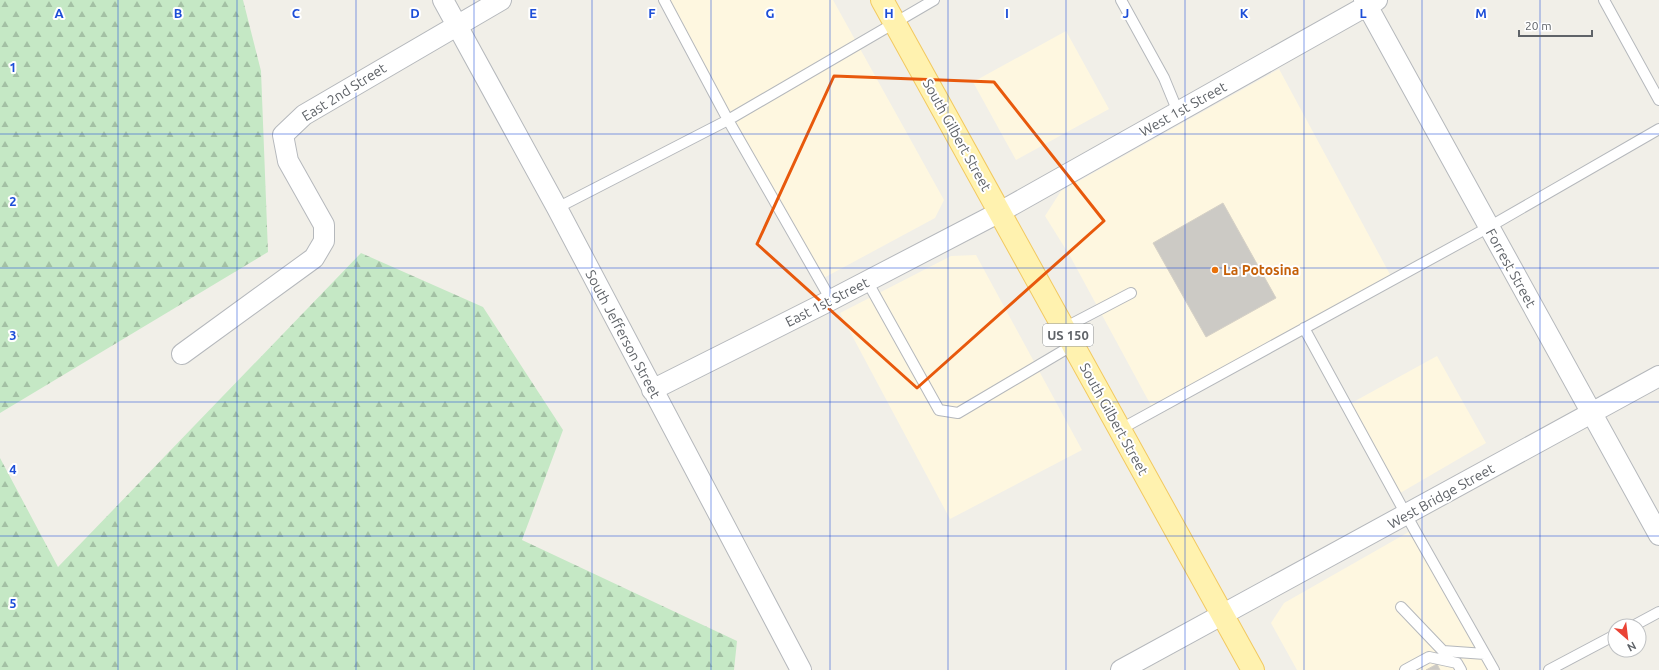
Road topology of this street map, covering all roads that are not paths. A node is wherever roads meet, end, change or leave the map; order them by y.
1 (443, 0) edge
2 (501, 0) edge
3 (664, 0) edge
4 (882, 0) edge
5 (934, 0) edge
6 (1121, 0) edge
7 (1604, 0) edge
8 (1369, 2) edge
9 (894, 22) junction
10 (457, 25) junction
11 (1659, 100) edge
12 (1178, 112) junction
13 (728, 120) junction
14 (1659, 129) edge
15 (557, 208) junction
16 (1000, 212) junction
17 (1489, 227) junction
18 (867, 281) junction
19 (1131, 293) dead end
20 (831, 300) junction
21 (1304, 328) junction
22 (1069, 336) junction
23 (182, 354) dead end
24 (1659, 376) edge
25 (652, 390) junction
26 (1591, 414) junction
27 (1119, 430) junction
28 (1406, 515) junction
29 (1659, 535) edge
30 (1401, 607) dead end
31 (1659, 612) edge
32 (1222, 615) junction
33 (1647, 618) edge
34 (1607, 639) edge
35 (1485, 654) junction
36 (801, 670) edge
37 (1121, 670) edge
38 (1253, 670) edge
39 (1405, 670) edge
40 (1461, 670) edge
41 (1494, 670) edge
42 (1549, 670) edge

1 - 10 street, South Jefferson Street
2 - 10 street, East 2nd Street
3 - 13 lane
4 - 9 main road, South Gilbert Street / US 150
5 - 9 lane
6 - 12 lane
7 - 11 lane
8 - 12 street, West 1st Street
8 - 17 street, Forrest Street
9 - 13 lane
9 - 16 main road, South Gilbert Street / US 150
10 - 15 street, South Jefferson Street
10 - 23 street, East 2nd Street
12 - 16 street, West 1st Street
13 - 15 lane
13 - 20 lane
14 - 17 lane
15 - 25 street, South Jefferson Street
16 - 18 street, East 1st Street
16 - 22 main road, South Gilbert Street / US 150
17 - 21 lane
17 - 26 street, Forrest Street
18 - 20 street, East 1st Street
18 - 22 lane
19 - 22 lane
20 - 25 street, East 1st Street
21 - 27 lane
21 - 28 lane
22 - 27 main road, South Gilbert Street / US 150
24 - 26 street, West Bridge Street
25 - 36 street, South Jefferson Street
26 - 28 street, West Bridge Street
26 - 29 street, Forrest Street
27 - 32 main road, South Gilbert Street / US 150
28 - 32 street, West Bridge Street
28 - 35 lane
30 - 35 lane
31 - 33 lane
32 - 37 street, West Bridge Street
32 - 38 main road, South Gilbert Street / US 150
34 - 42 lane
35 - 41 lane
39 - 40 lane

